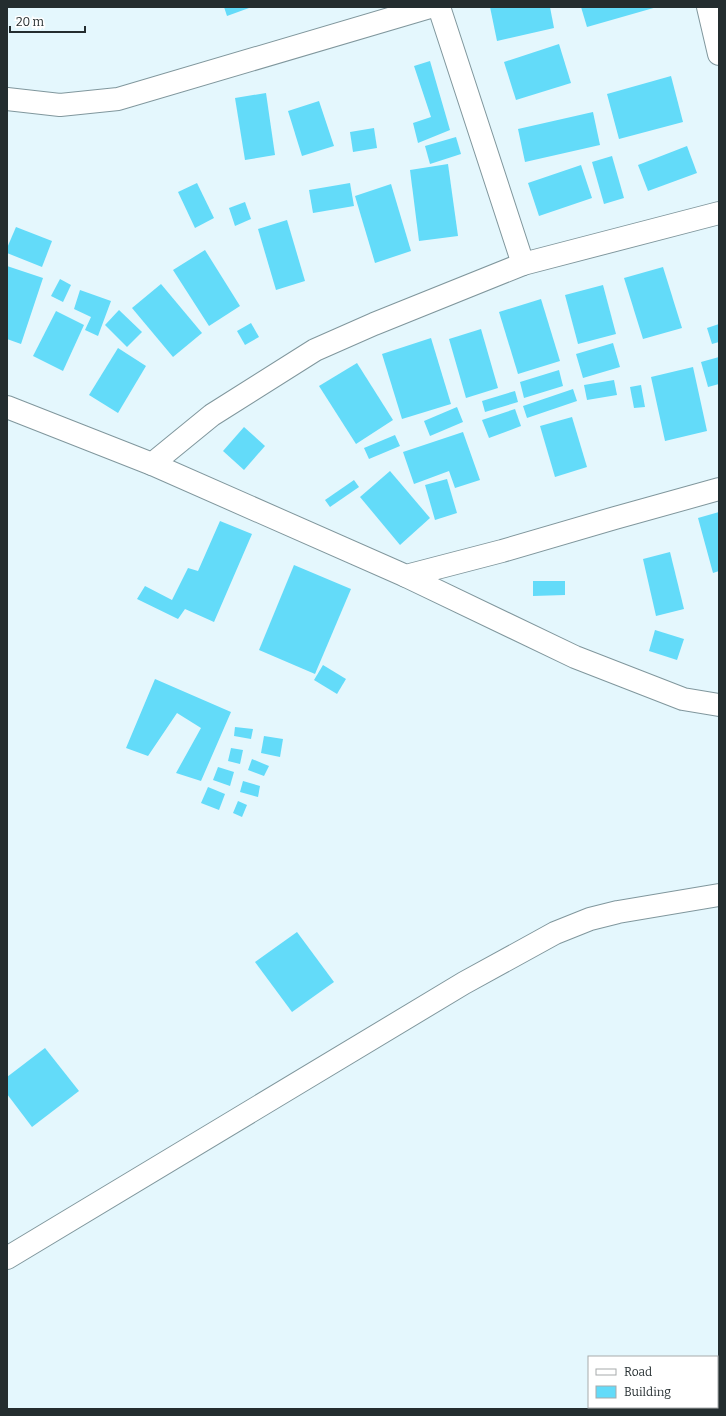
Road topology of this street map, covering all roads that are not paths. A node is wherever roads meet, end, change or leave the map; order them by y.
1 (430, 7) edge
2 (440, 7) edge
3 (708, 7) edge
4 (719, 54) edge
5 (7, 99) edge
6 (719, 213) edge
7 (524, 264) junction
8 (7, 407) edge
9 (152, 464) junction
10 (719, 489) edge
11 (406, 576) junction
12 (719, 705) edge
13 (719, 895) edge
14 (7, 1258) edge

1 - 5 street
2 - 7 street
3 - 4 street
6 - 7 street
7 - 9 street
8 - 9 street
9 - 11 street
10 - 11 street
11 - 12 street
13 - 14 street

